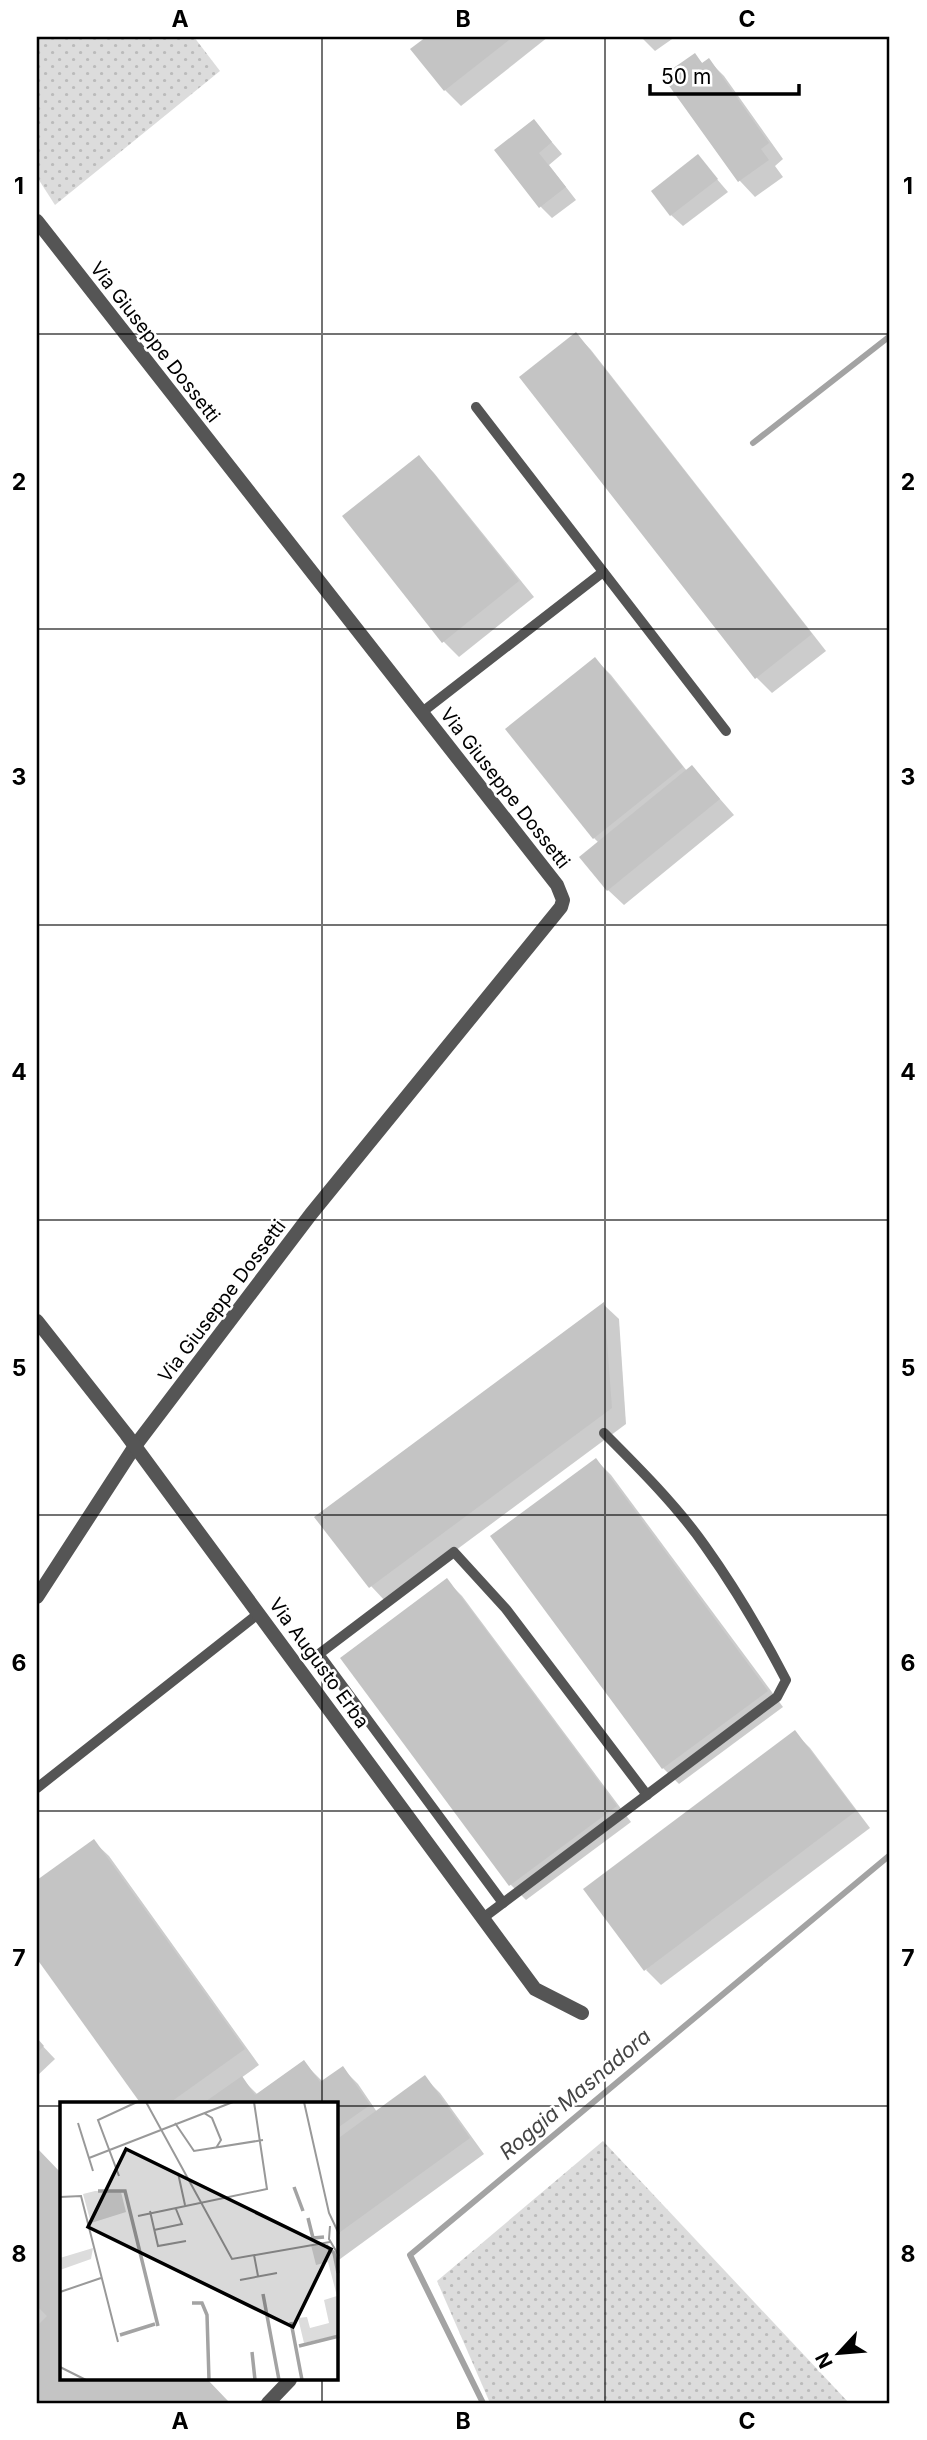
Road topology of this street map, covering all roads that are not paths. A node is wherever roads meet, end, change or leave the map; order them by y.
1 (37, 221) edge
2 (476, 407) dead end
3 (603, 572) junction
4 (421, 713) junction
5 (726, 731) dead end
6 (37, 1321) edge
7 (604, 1433) dead end
8 (135, 1446) junction
9 (37, 1597) edge
10 (258, 1614) junction
11 (37, 1788) edge
12 (647, 1795) junction
13 (503, 1903) junction
14 (483, 1918) junction
15 (582, 2013) dead end
16 (290, 2380) edge
17 (268, 2403) edge

1 - 4 street, Via Giuseppe Dossetti
2 - 3 lane
3 - 4 lane
3 - 5 lane
4 - 8 street, Via Giuseppe Dossetti
6 - 8 street, Via Augusto Erba
7 - 12 lane
8 - 9 street
8 - 10 street, Via Augusto Erba
10 - 11 lane
10 - 14 street, Via Augusto Erba
12 - 13 lane
12 - 13 lane
13 - 14 lane
14 - 15 street, Via Augusto Erba
16 - 17 street

